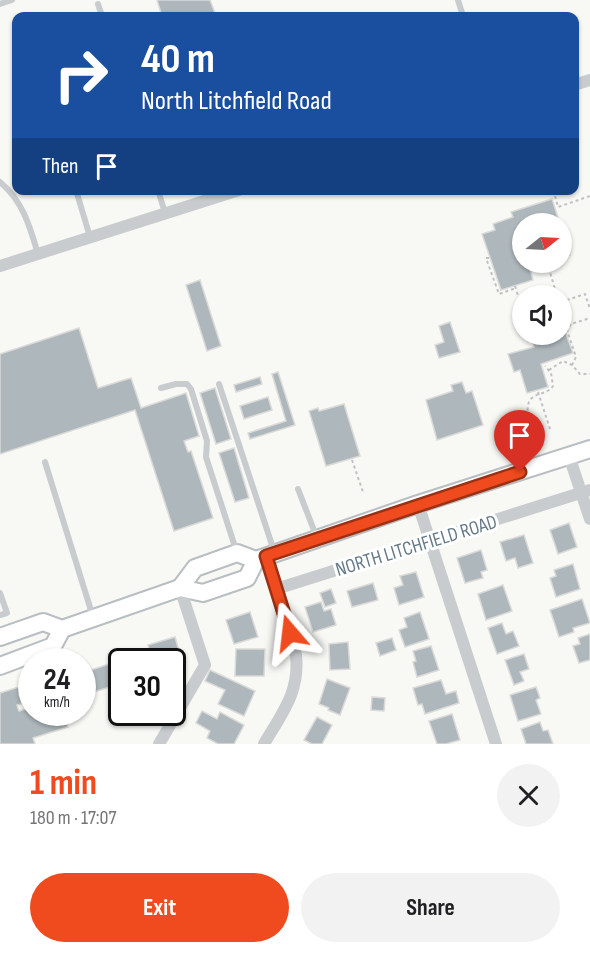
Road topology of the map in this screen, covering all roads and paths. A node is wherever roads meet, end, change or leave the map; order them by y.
1 (12, 0) edge
2 (0, 4) edge
3 (98, 4) dead end
4 (101, 12) edge
5 (0, 182) edge
6 (12, 193) edge
7 (14, 195) edge
8 (77, 195) edge
9 (159, 195) edge
10 (224, 195) edge
11 (555, 196) dead end
12 (590, 196) edge
13 (165, 214) junction
14 (90, 237) junction
15 (38, 254) junction
16 (489, 258) dead end
17 (0, 266) edge
18 (512, 289) edge
19 (572, 299) edge
20 (590, 309) edge
21 (590, 318) edge
22 (572, 324) edge
23 (572, 345) edge
24 (572, 364) junction
25 (544, 366) dead end
26 (549, 370) junction
27 (590, 374) edge
28 (219, 384) dead end
29 (161, 388) dead end
30 (538, 394) junction
31 (522, 420) dead end
32 (550, 432) dead end
33 (590, 449) edge
34 (569, 456) junction
35 (352, 460) dead end
36 (45, 462) dead end
37 (298, 489) dead end
38 (586, 491) edge
39 (363, 492) dead end
40 (418, 504) junction
41 (590, 519) edge
42 (317, 539) junction
43 (431, 540) junction
44 (237, 553) junction
45 (265, 557) junction
46 (180, 588) junction
47 (276, 589) junction
48 (0, 594) edge
49 (0, 615) edge
50 (93, 619) junction
51 (62, 629) junction
52 (0, 637) edge
53 (0, 666) edge
54 (159, 744) edge
55 (264, 744) edge
56 (496, 744) edge

1 - 2 lane
3 - 4 lane
5 - 6 lane
7 - 15 lane
8 - 14 lane
9 - 13 lane
10 - 13 street
11 - 12 path
13 - 14 street
14 - 15 street
15 - 17 street
16 - 18 path
19 - 20 path
21 - 22 path
23 - 24 path
24 - 26 path
24 - 27 path
25 - 26 path
26 - 30 path
28 - 45 lane
29 - 44 lane
30 - 31 path
30 - 32 path
33 - 34 main road, NORTH LITCHFIELD ROAD
34 - 38 street
34 - 40 main road, NORTH LITCHFIELD ROAD
35 - 39 path
36 - 50 lane
37 - 42 lane
38 - 41 street
38 - 43 street, NORTH LITCHFIELD ROAD
40 - 42 main road, NORTH LITCHFIELD ROAD
40 - 43 street
42 - 45 main road, NORTH LITCHFIELD ROAD
43 - 47 street, NORTH LITCHFIELD ROAD
43 - 56 street
44 - 45 main road
44 - 46 main road, NORTH LITCHFIELD ROAD
45 - 46 main road, NORTH LITCHFIELD ROAD
45 - 47 street
46 - 50 main road, NORTH LITCHFIELD ROAD
46 - 54 street
47 - 55 street
48 - 49 lane
50 - 51 main road, NORTH LITCHFIELD ROAD
51 - 52 main road, NORTH LITCHFIELD ROAD
51 - 53 main road

